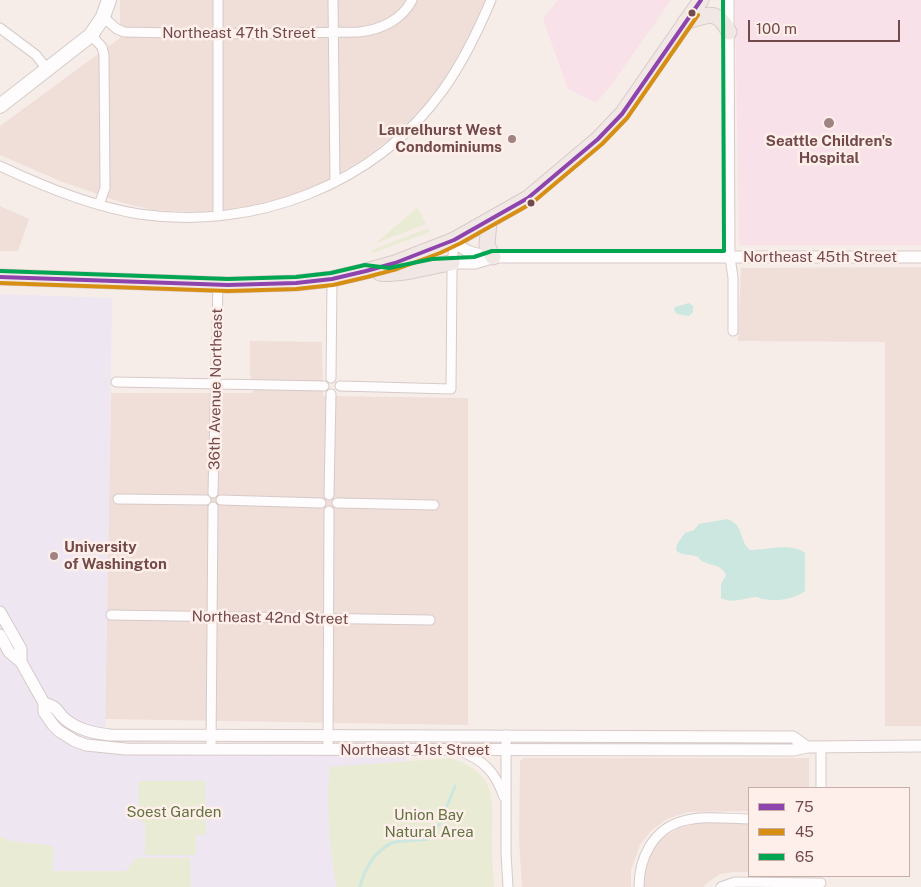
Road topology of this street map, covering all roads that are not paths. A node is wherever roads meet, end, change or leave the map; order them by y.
1 (109, 0) edge
2 (218, 0) edge
3 (333, 0) edge
4 (412, 0) edge
5 (491, 0) edge
6 (701, 0) edge
7 (728, 0) edge
8 (686, 22) junction
9 (96, 27) junction
10 (0, 28) edge
11 (332, 32) junction
12 (729, 32) junction
13 (218, 34) junction
14 (47, 69) junction
15 (0, 106) edge
16 (0, 166) edge
17 (335, 182) junction
18 (99, 205) junction
19 (218, 216) junction
20 (489, 221) junction
21 (454, 240) junction
22 (493, 257) junction
23 (730, 257) junction
24 (921, 257) edge
25 (452, 263) junction
26 (366, 271) junction
27 (0, 277) edge
28 (332, 279) junction
29 (218, 284) junction
30 (734, 331) dead end
31 (331, 378) junction
32 (116, 382) dead end
33 (216, 384) junction
34 (324, 386) junction
35 (340, 386) junction
36 (331, 394) junction
37 (213, 493) junction
38 (330, 495) junction
39 (118, 499) dead end
40 (206, 500) junction
41 (220, 500) junction
42 (321, 503) junction
43 (338, 503) junction
44 (434, 505) dead end
45 (213, 507) junction
46 (330, 511) junction
47 (0, 612) edge
48 (111, 614) dead end
49 (212, 617) junction
50 (329, 619) junction
51 (430, 620) dead end
52 (0, 635) edge
53 (21, 662) junction
54 (44, 703) junction
55 (506, 735) junction
56 (211, 736) junction
57 (328, 736) junction
58 (807, 746) junction
59 (821, 746) junction
60 (921, 746) edge
61 (211, 748) junction
62 (328, 749) junction
63 (458, 750) junction
64 (506, 750) junction
65 (821, 787) edge
66 (506, 802) junction
67 (748, 819) edge
68 (821, 882) edge
69 (508, 887) edge
70 (638, 887) edge
71 (721, 887) edge

1 - 9 main road
2 - 13 street
3 - 11 street
4 - 11 street, Northeast 47th Street
5 - 17 street
6 - 8 main road
7 - 12 street
8 - 12 main road
8 - 20 main road
9 - 13 street, Northeast 47th Street
9 - 14 main road
9 - 18 street
10 - 14 street
11 - 13 street, Northeast 47th Street
11 - 17 street
12 - 23 street
13 - 19 street
14 - 15 main road
16 - 18 street
17 - 19 street
18 - 19 street
20 - 21 main road
20 - 22 main road
21 - 22 street, Northeast 45th Street
21 - 25 street
21 - 26 main road
22 - 23 street, Northeast 45th Street
22 - 25 street
23 - 24 street, Northeast 45th Street
23 - 30 street
25 - 26 main road
25 - 35 street
26 - 28 main road
27 - 29 main road
28 - 29 main road
28 - 31 street
29 - 33 street, 36th Avenue Northeast
31 - 34 street
31 - 35 street
32 - 33 street
33 - 34 street
33 - 37 street, 36th Avenue Northeast
34 - 36 street
35 - 36 street
36 - 38 street
37 - 40 street
37 - 41 street
38 - 42 street
38 - 43 street
39 - 40 street
40 - 45 street
41 - 42 street
41 - 45 street
42 - 46 street
43 - 44 street
43 - 46 street
45 - 49 street
46 - 50 street
47 - 53 street
48 - 49 street, Northeast 42nd Street
49 - 50 street, Northeast 42nd Street
49 - 56 street
50 - 51 street, Northeast 42nd Street
50 - 57 street
52 - 53 street
53 - 54 street, Northeast 41st Street
54 - 56 street, Northeast 41st Street
54 - 61 street, Northeast 41st Street
55 - 57 street, Northeast 41st Street
55 - 58 street, Northeast 41st Street
55 - 64 street
56 - 57 street, Northeast 41st Street
56 - 61 street
57 - 62 street
58 - 59 street, Northeast 41st Street
58 - 64 street, Northeast 41st Street
59 - 60 street, Northeast 41st Street
59 - 65 street
61 - 62 street, Northeast 41st Street
62 - 63 street, Northeast 41st Street
63 - 64 street, Northeast 41st Street
63 - 66 street
64 - 66 street
66 - 69 street
67 - 70 street
68 - 71 street

